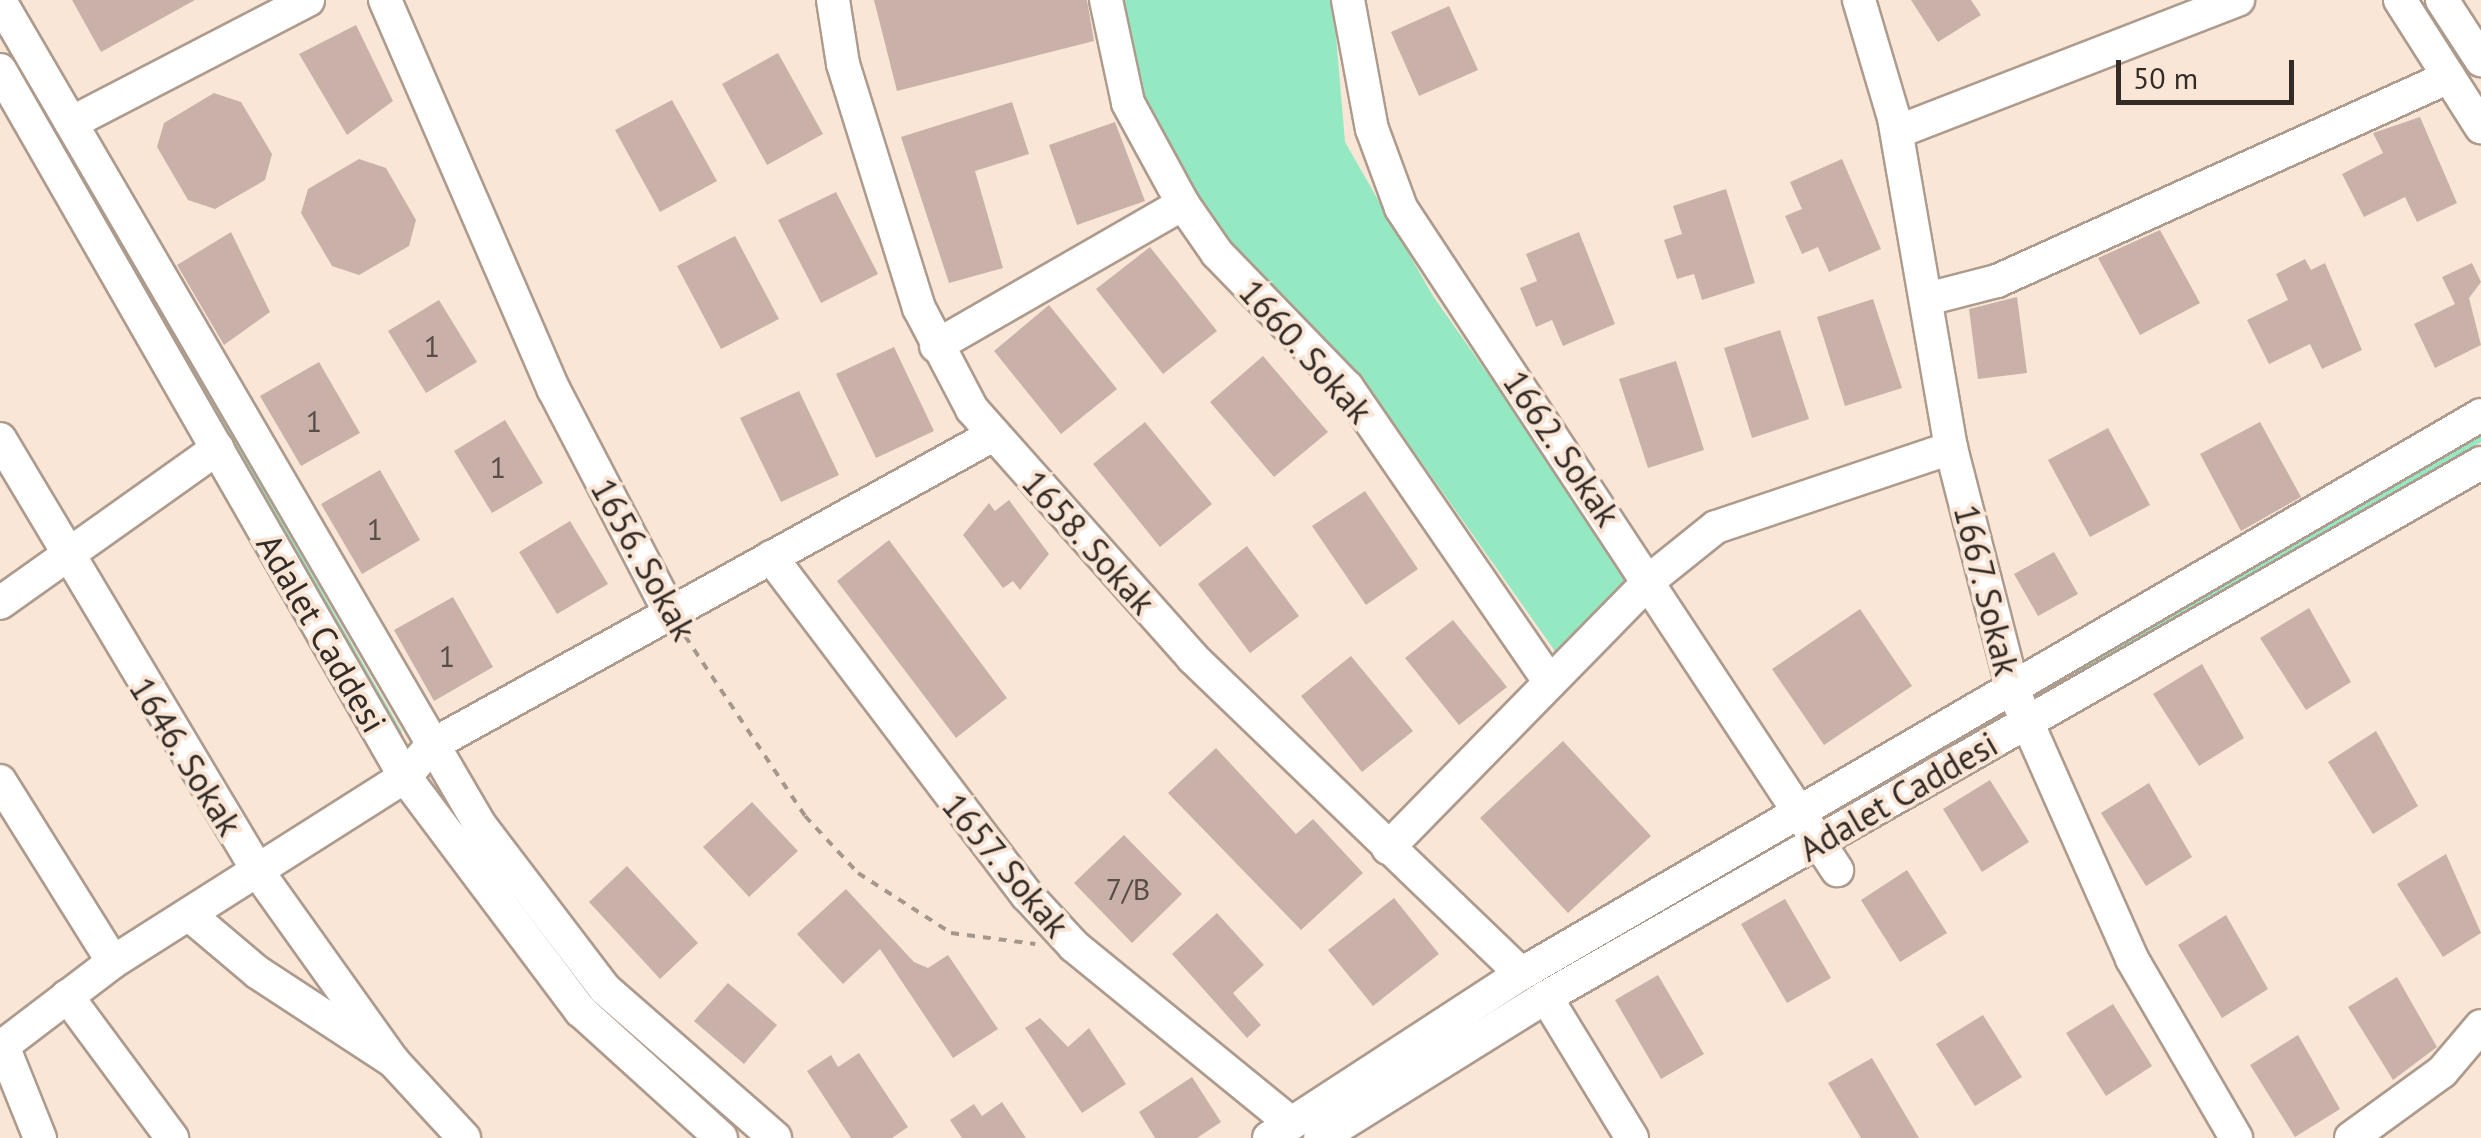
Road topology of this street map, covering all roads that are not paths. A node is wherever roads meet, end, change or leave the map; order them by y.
1 (0, 0) edge
2 (308, 0) edge
3 (384, 0) edge
4 (833, 0) edge
5 (1106, 0) edge
6 (1348, 0) edge
7 (1859, 0) edge
8 (2238, 0) edge
9 (2400, 0) edge
10 (2442, 0) edge
11 (2481, 60) edge
12 (0, 70) edge
13 (2449, 76) junction
14 (11, 114) edge
15 (71, 123) junction
16 (2481, 127) edge
17 (1897, 132) junction
18 (1183, 204) junction
19 (1926, 299) junction
20 (936, 346) junction
21 (2481, 414) edge
22 (993, 434) junction
23 (0, 439) edge
24 (218, 448) junction
25 (1951, 448) junction
26 (2481, 464) edge
27 (65, 558) junction
28 (771, 558) junction
29 (1650, 579) junction
30 (0, 603) edge
31 (670, 613) junction
32 (1550, 682) junction
33 (2013, 690) junction
34 (2025, 723) junction
35 (432, 745) junction
36 (405, 778) junction
37 (0, 782) edge
38 (1801, 812) junction
39 (1819, 841) junction
40 (1388, 848) junction
41 (1837, 870) dead end
42 (261, 876) junction
43 (192, 917) junction
44 (113, 962) junction
45 (1521, 974) junction
46 (68, 996) junction
47 (1546, 997) junction
48 (2481, 1026) edge
49 (2, 1047) edge
50 (393, 1060) junction
51 (1294, 1133) edge
52 (40, 1138) edge
53 (172, 1138) edge
54 (464, 1138) edge
55 (721, 1138) edge
56 (775, 1138) edge
57 (1632, 1138) edge
58 (2236, 1138) edge
59 (2351, 1138) edge

1 - 15 street
2 - 15 street
3 - 31 street, 1656. Sokak
4 - 20 street, 1658. Sokak
5 - 18 street, 1660. Sokak
6 - 29 street, 1662. Sokak
7 - 17 street, 1667. Sokak
8 - 17 street
9 - 13 street
10 - 11 street
12 - 14 street, Adalet Caddesi
13 - 16 street
13 - 19 street
14 - 24 street, Adalet Caddesi
15 - 35 street
17 - 19 street, 1667. Sokak
18 - 20 street
18 - 32 street, 1660. Sokak
19 - 25 street, 1667. Sokak
20 - 22 street, 1658. Sokak
21 - 33 street
22 - 28 street
22 - 40 street, 1658. Sokak
23 - 27 street, 1646. Sokak
24 - 27 street
24 - 36 street, Adalet Caddesi
25 - 29 street
25 - 33 street, 1667. Sokak
26 - 34 street, Adalet Caddesi
27 - 30 street
27 - 42 street, 1646. Sokak
28 - 31 street
28 - 51 street, 1657. Sokak
29 - 32 street
29 - 38 street, 1662. Sokak
31 - 35 street
32 - 40 street
33 - 34 street, 1667. Sokak
33 - 38 street
34 - 39 street, Adalet Caddesi
34 - 58 street, 1667. Sokak
35 - 36 street
35 - 56 street
36 - 42 street
36 - 55 street, Adalet Caddesi
37 - 44 street
38 - 39 street, 1662. Sokak
38 - 45 street
39 - 41 street, 1662. Sokak
39 - 47 street, Adalet Caddesi
40 - 45 street, 1658. Sokak
42 - 43 street
42 - 50 street, 1646. Sokak
43 - 44 street
43 - 50 street
44 - 46 street
45 - 51 street
46 - 49 street
46 - 53 street
47 - 51 street, Adalet Caddesi
47 - 57 street
48 - 59 street
49 - 52 street
50 - 54 street

